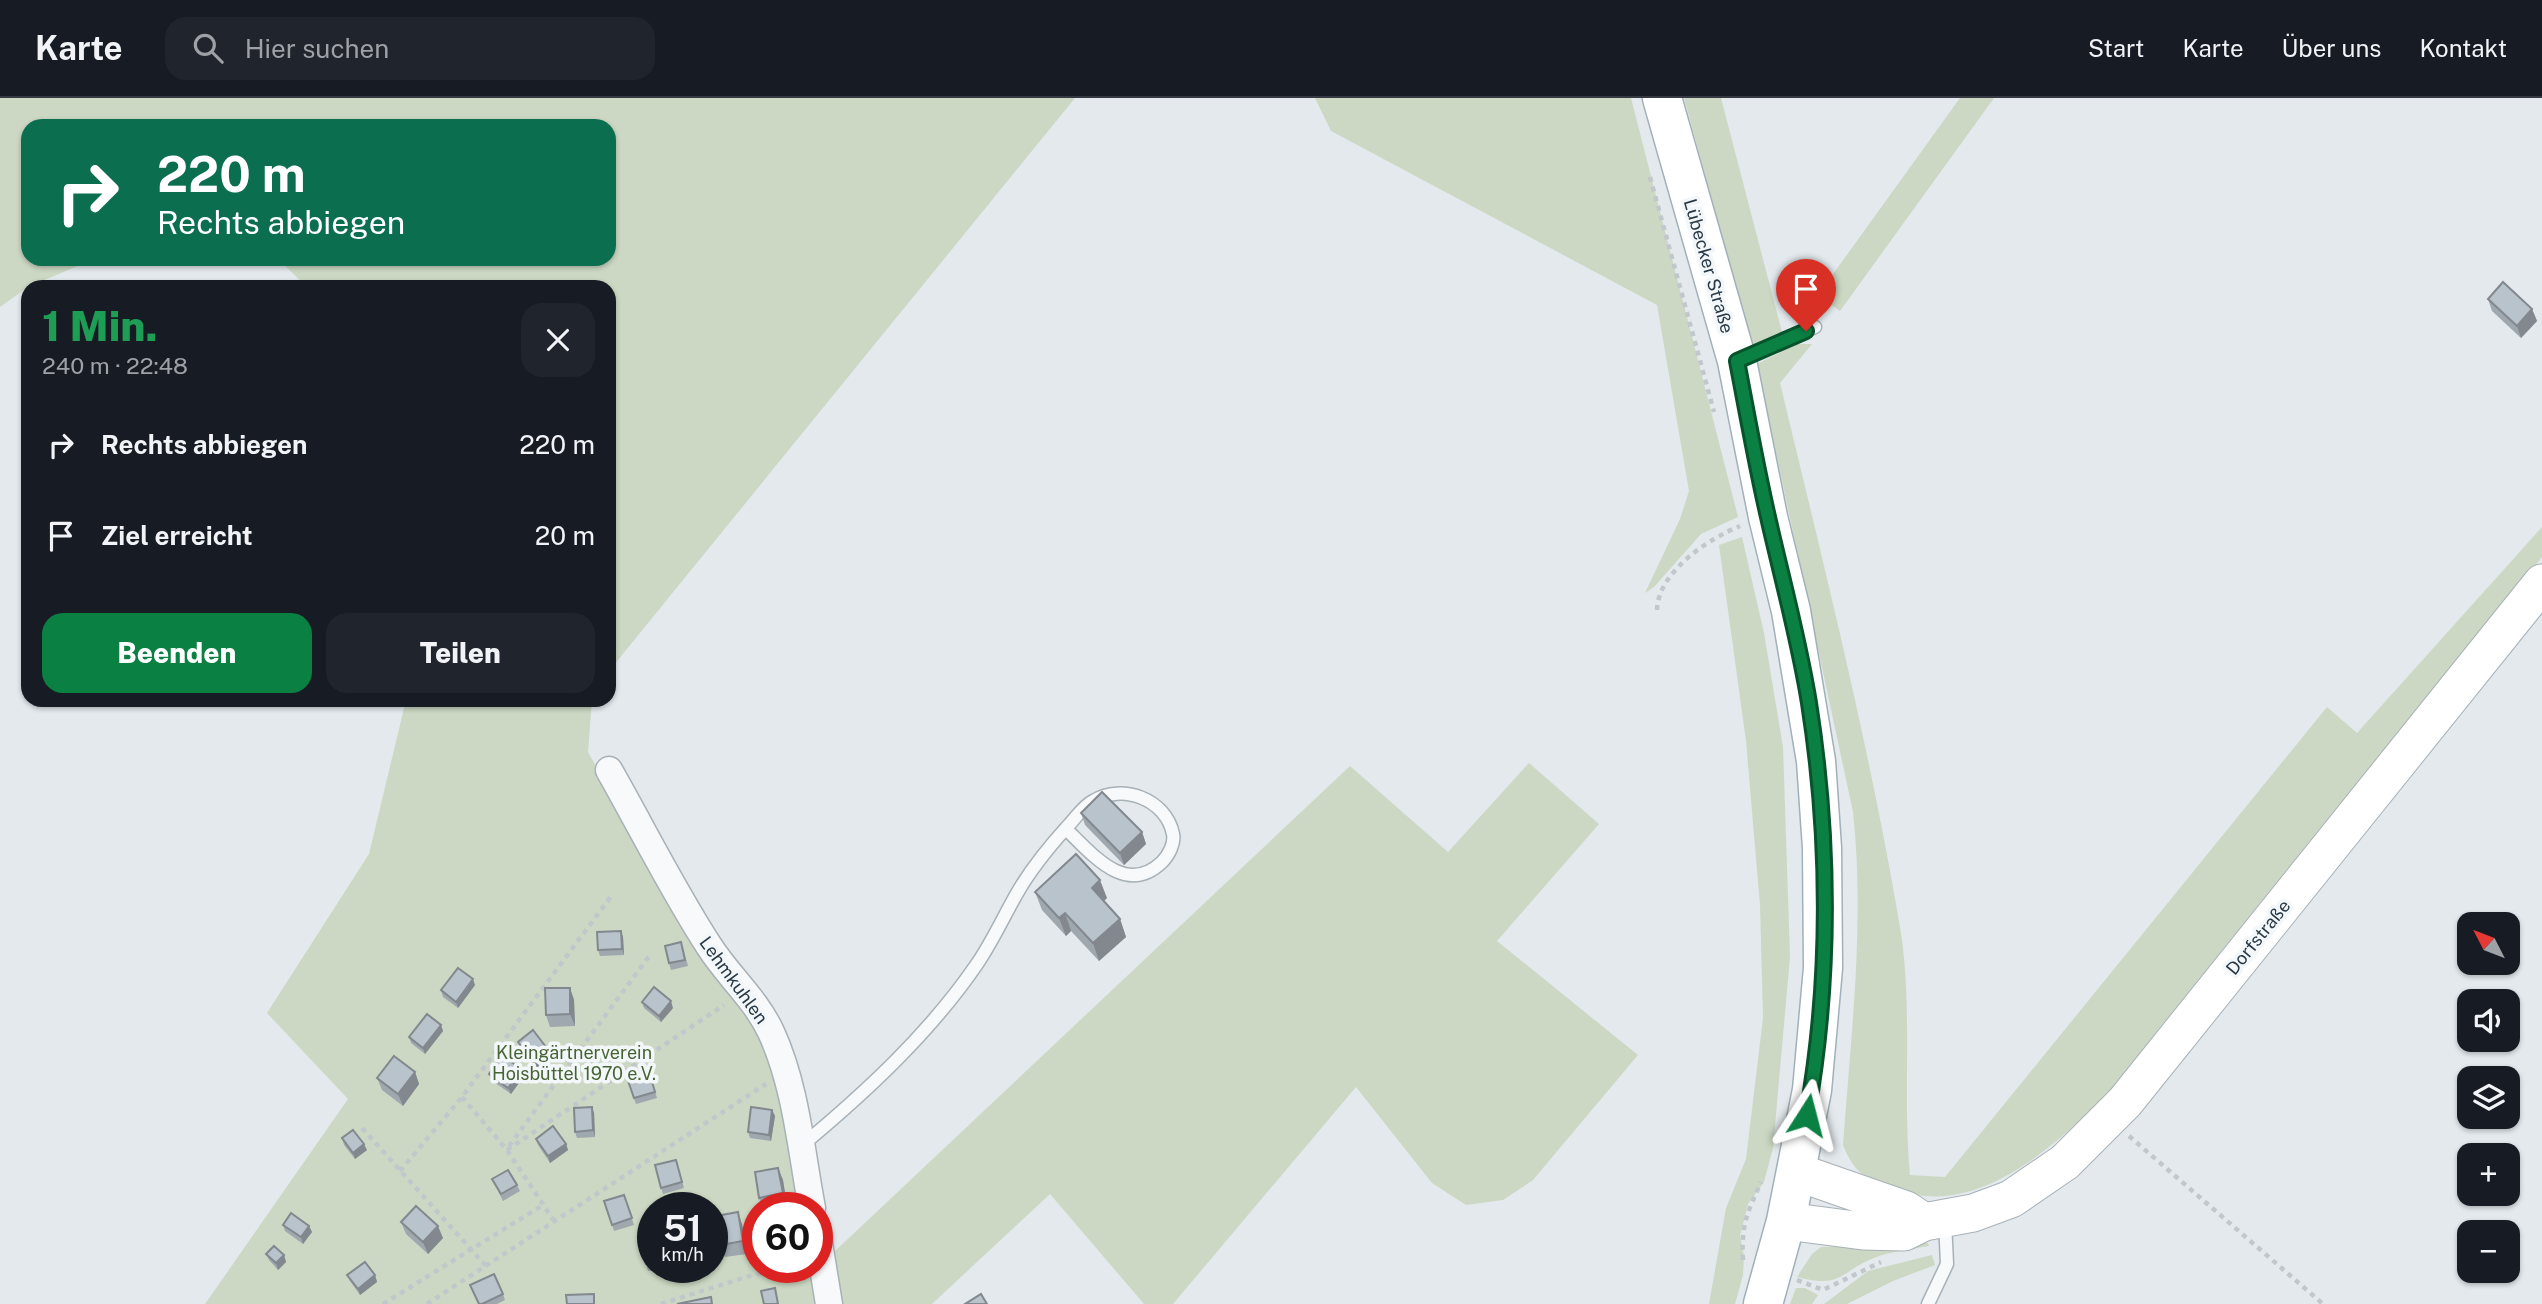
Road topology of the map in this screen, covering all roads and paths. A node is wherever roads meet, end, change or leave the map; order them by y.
1 (1662, 98) edge
2 (1649, 170) dead end
3 (1815, 327) dead end
4 (1737, 361) junction
5 (1716, 419) dead end
6 (1748, 537) dead end
7 (2542, 583) edge
8 (1657, 610) dead end
9 (609, 770) dead end
10 (1066, 829) junction
11 (612, 895) dead end
12 (650, 955) dead end
13 (747, 991) junction
14 (784, 1071) junction
15 (462, 1097) junction
16 (2110, 1120) junction
17 (362, 1128) dead end
18 (800, 1147) junction
19 (507, 1150) junction
20 (400, 1171) junction
21 (1781, 1172) junction
22 (809, 1192) edge
23 (543, 1205) junction
24 (554, 1221) junction
25 (1786, 1221) junction
26 (1935, 1221) junction
27 (470, 1249) junction
28 (486, 1266) junction
29 (1744, 1266) dead end
30 (742, 1278) edge
31 (826, 1283) edge
32 (383, 1304) edge
33 (427, 1304) edge
34 (661, 1304) edge
35 (829, 1304) edge
36 (1763, 1304) edge
37 (1928, 1304) edge
38 (2323, 1304) edge

1 - 4 main road, Lübecker Straße
2 - 5 path
3 - 4 lane
4 - 21 main road, Lübecker Straße
6 - 8 path
7 - 16 street, Dorfstraße
9 - 13 street, Lehmkuhlen
10 - 10 lane
10 - 18 lane
11 - 15 path
12 - 19 path
13 - 14 street, Lehmkuhlen
13 - 19 path
14 - 18 street, Lehmkuhlen
14 - 24 path
15 - 19 path
15 - 20 path
16 - 26 street, Dorfstraße
16 - 38 path
17 - 20 path
18 - 22 street, Lehmkuhlen
19 - 23 path
20 - 27 path
21 - 25 main road, Lübecker Straße
21 - 26 street
21 - 29 path
23 - 24 path
23 - 27 path
24 - 28 path
25 - 26 street, Dorfstraße
25 - 36 main road, Lübecker Straße
26 - 37 lane
27 - 28 path
27 - 32 path
28 - 33 path
30 - 34 path
31 - 35 street

